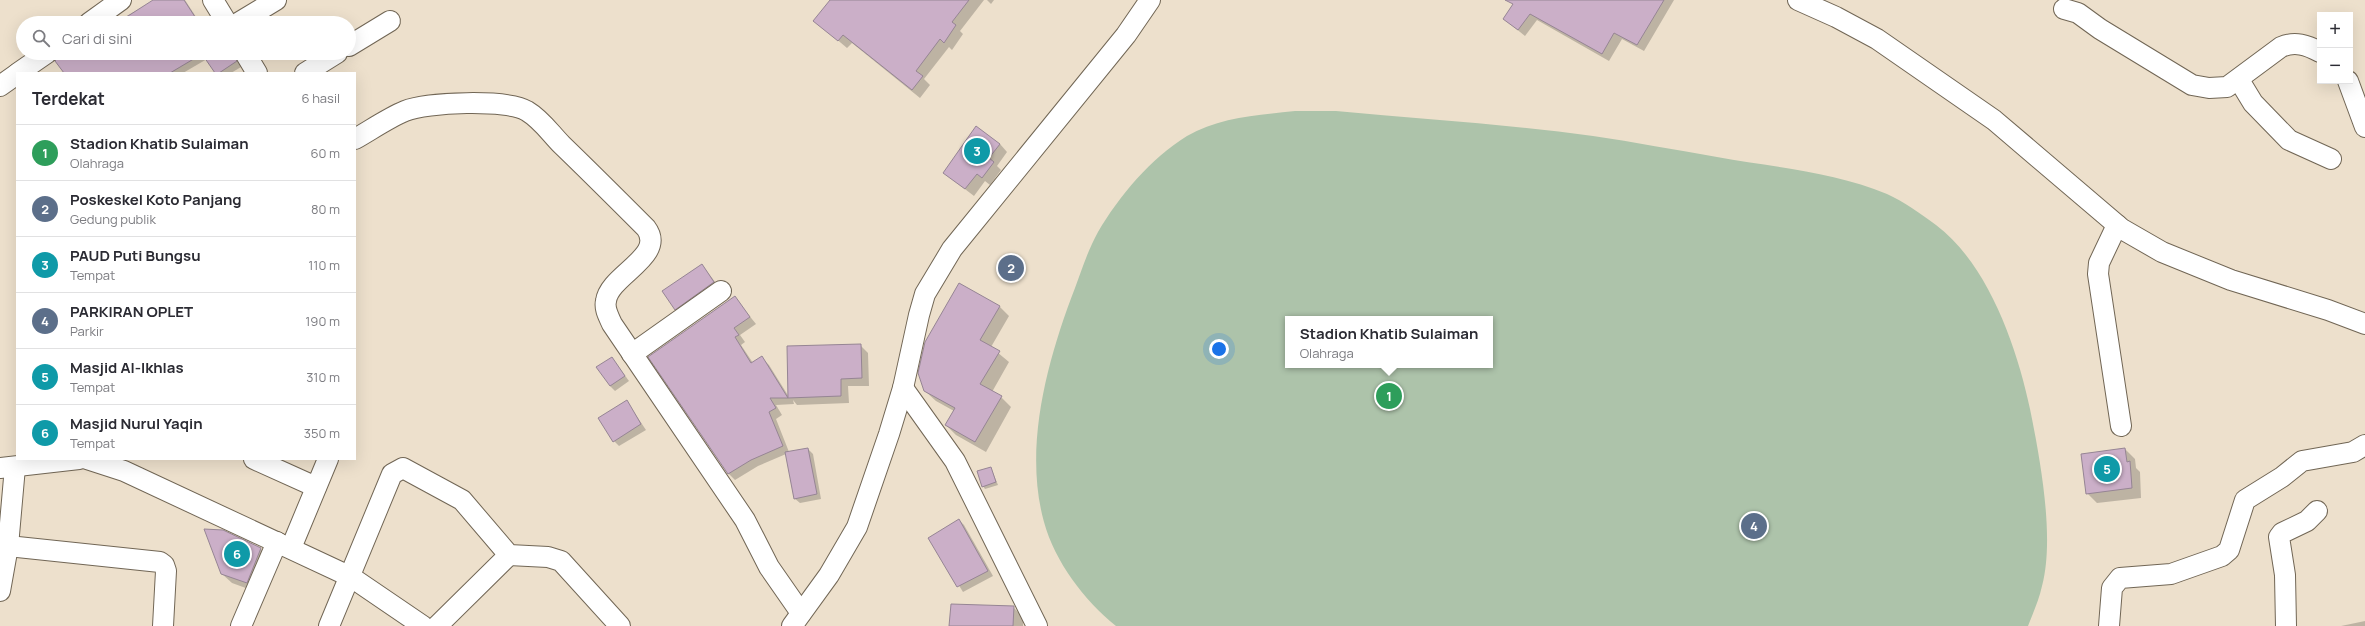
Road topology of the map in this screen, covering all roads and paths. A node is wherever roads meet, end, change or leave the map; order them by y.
1 (121, 0) edge
2 (213, 0) edge
3 (276, 0) edge
4 (1150, 0) edge
5 (1798, 0) edge
6 (2064, 9) dead end
7 (99, 16) edge
8 (223, 16) edge
9 (250, 16) edge
10 (390, 20) dead end
11 (356, 42) edge
12 (2317, 51) edge
13 (37, 60) edge
14 (249, 60) edge
15 (326, 60) edge
16 (21, 72) edge
17 (256, 72) edge
18 (307, 72) edge
19 (16, 75) edge
20 (2239, 80) junction
21 (2349, 84) edge
22 (0, 86) edge
23 (2365, 127) edge
24 (356, 138) edge
25 (2331, 159) dead end
26 (2117, 225) junction
27 (721, 291) dead end
28 (2365, 324) edge
29 (632, 354) junction
30 (903, 388) junction
31 (2121, 426) dead end
32 (2365, 445) edge
33 (70, 460) edge
34 (94, 460) edge
35 (256, 460) edge
36 (328, 460) edge
37 (126, 465) edge
38 (7, 467) edge
39 (316, 487) junction
40 (2317, 511) dead end
41 (284, 545) junction
42 (8, 546) junction
43 (509, 555) junction
44 (351, 577) junction
45 (0, 591) edge
46 (796, 619) edge
47 (163, 626) edge
48 (241, 626) edge
49 (329, 626) edge
50 (423, 626) edge
51 (437, 626) edge
52 (620, 626) edge
53 (1037, 626) edge
54 (2109, 626) edge
55 (2286, 626) edge

1 - 7 street
2 - 8 street
3 - 9 street
4 - 30 street
5 - 26 street
6 - 20 street
10 - 11 street
12 - 20 street
13 - 16 street
14 - 17 street
15 - 18 street
19 - 22 street
20 - 25 street
21 - 23 street
24 - 29 street
26 - 28 street
26 - 31 street
27 - 29 street
29 - 46 street
30 - 46 street
30 - 53 street
32 - 54 street
33 - 38 street
34 - 37 street
35 - 39 street
36 - 39 street
37 - 41 street
38 - 42 street
39 - 41 street
40 - 55 street
41 - 44 street
41 - 48 street
42 - 45 street
42 - 47 street
43 - 44 street
43 - 51 street
43 - 52 street
44 - 49 street
44 - 50 street

